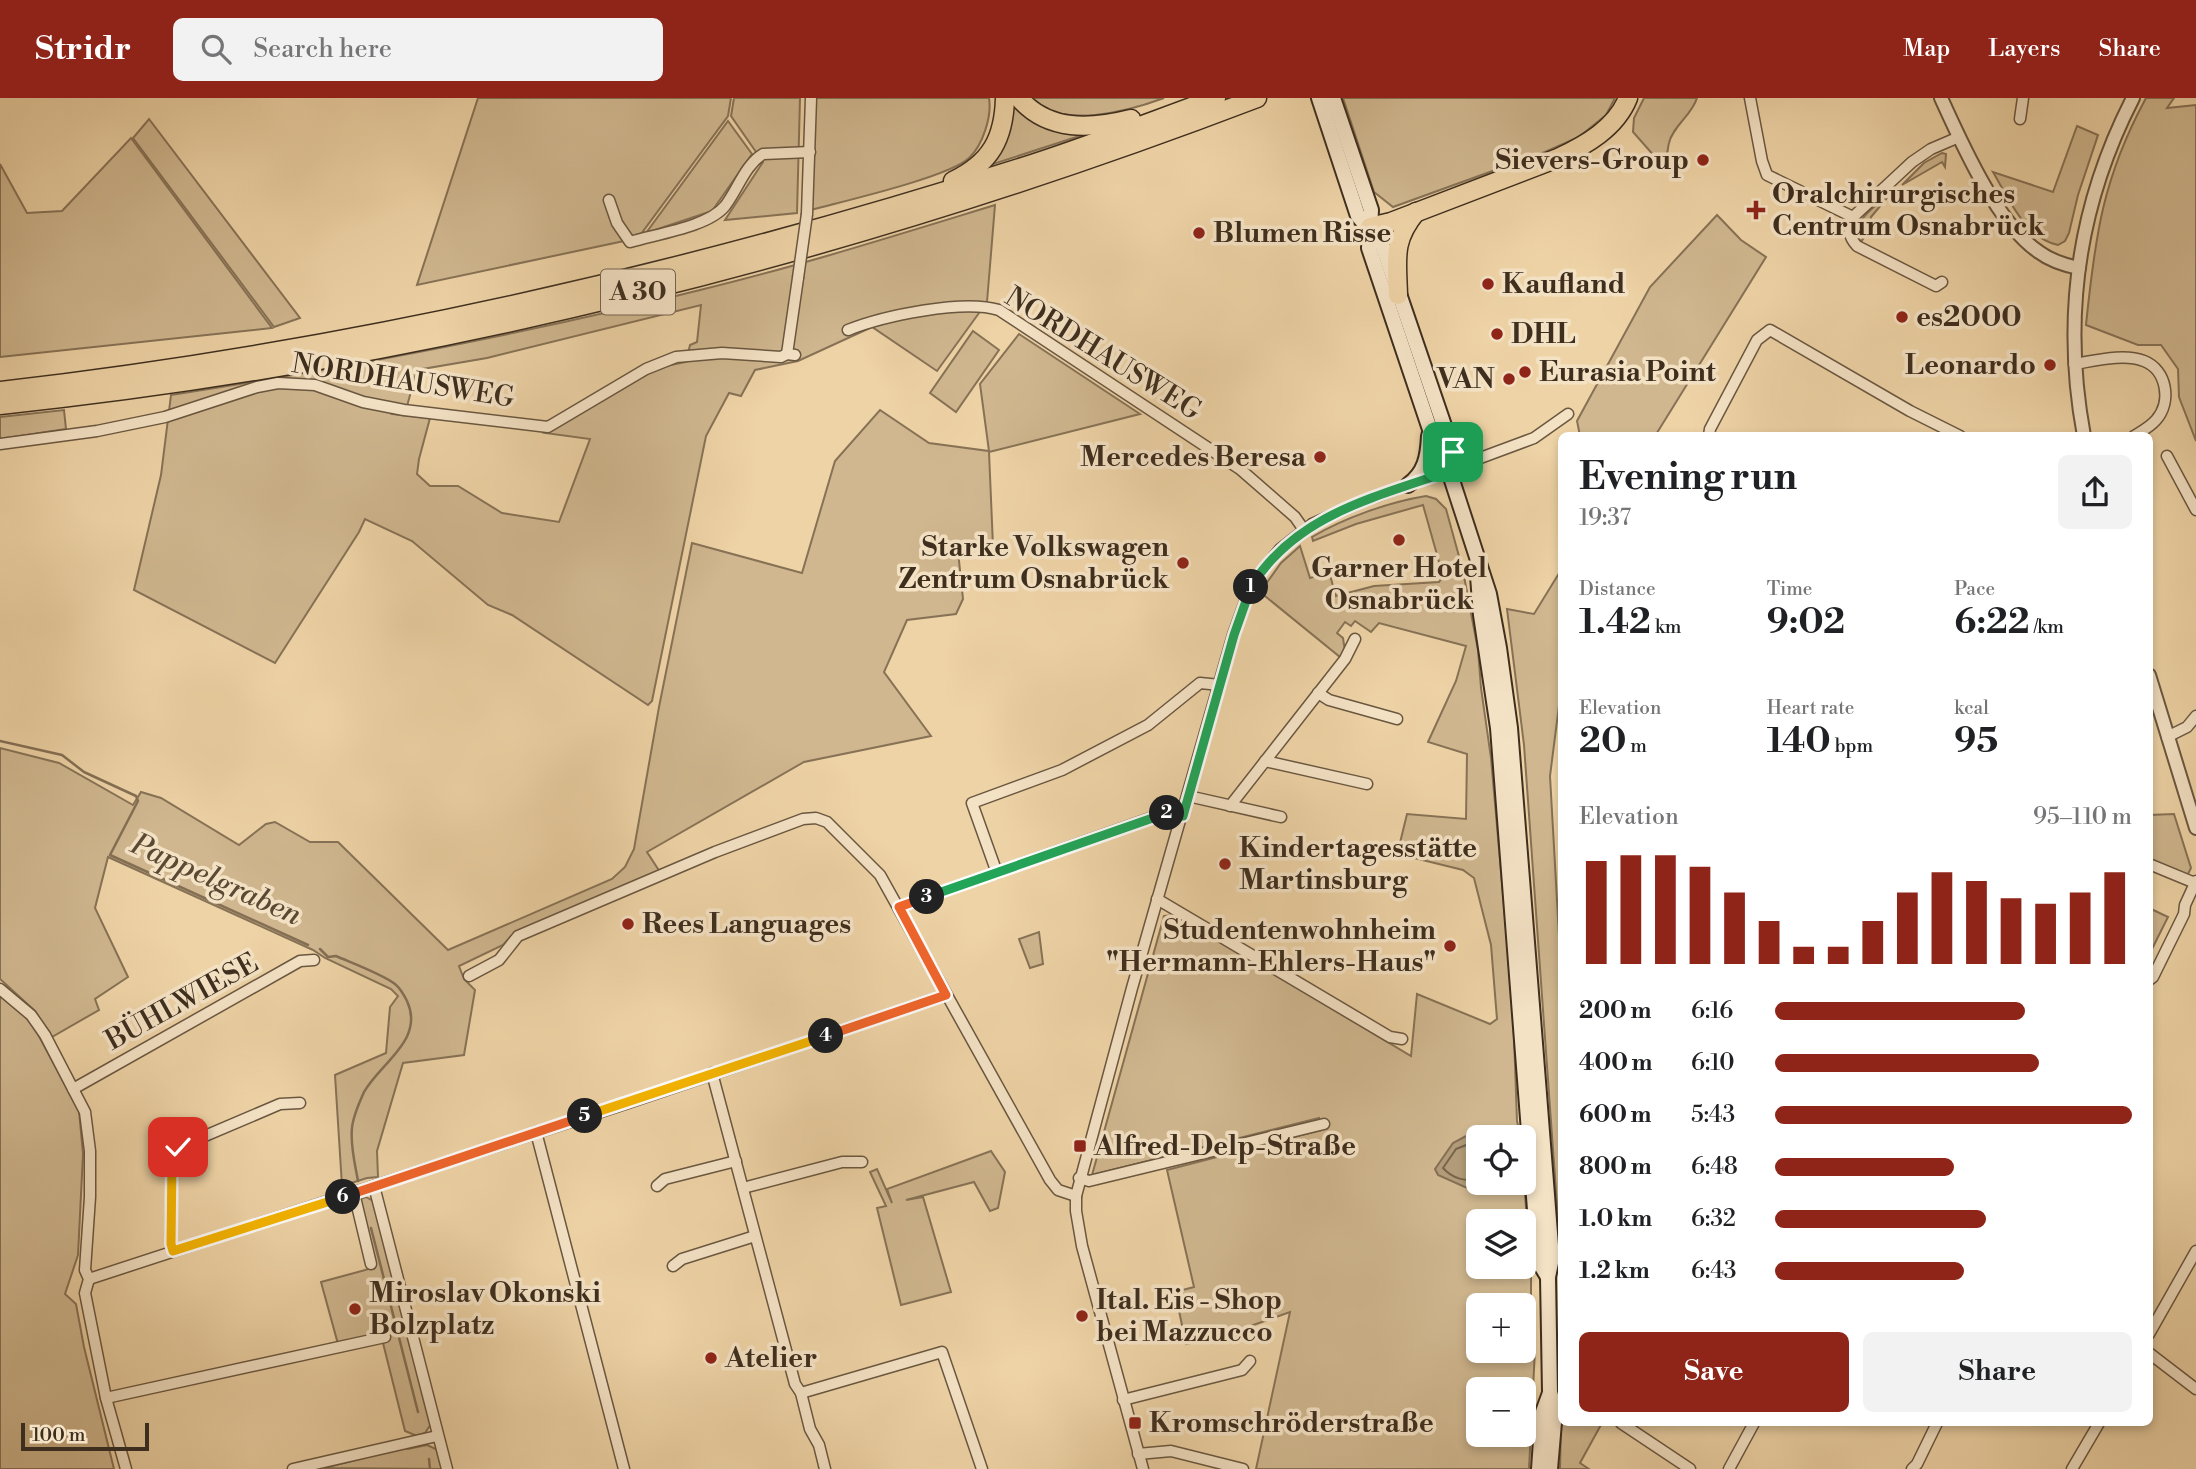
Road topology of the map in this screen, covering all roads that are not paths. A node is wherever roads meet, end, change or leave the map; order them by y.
1 (811, 98) edge
2 (1005, 98) edge
3 (1020, 98) edge
4 (1216, 98) edge
5 (1257, 98) edge
6 (1319, 98) edge
7 (1333, 98) edge
8 (1628, 98) edge
9 (1750, 98) edge
10 (1941, 98) edge
11 (2022, 98) edge
12 (2133, 98) edge
13 (1162, 118) junction
14 (2020, 119) dead end
15 (1959, 137) junction
16 (810, 152) junction
17 (609, 200) dead end
18 (900, 205) junction
19 (1416, 212) junction
20 (1853, 217) junction
21 (1370, 228) junction
22 (2079, 268) junction
23 (1942, 282) dead end
24 (1398, 295) junction
25 (848, 330) dead end
26 (2074, 364) junction
27 (0, 391) edge
28 (0, 405) edge
29 (1568, 414) dead end
30 (1429, 425) junction
31 (1710, 432) edge
32 (1952, 432) edge
33 (2083, 432) edge
34 (2140, 432) edge
35 (0, 444) edge
36 (2167, 456) dead end
37 (1450, 471) junction
38 (1408, 485) junction
39 (2196, 510) edge
40 (1304, 530) junction
41 (1355, 639) dead end
42 (1220, 685) junction
43 (2153, 689) edge
44 (1318, 694) junction
45 (2196, 716) edge
46 (1397, 719) dead end
47 (2167, 737) junction
48 (1265, 761) junction
49 (1367, 784) dead end
50 (1188, 796) junction
51 (1230, 806) junction
52 (1183, 816) junction
53 (1281, 817) dead end
54 (2196, 828) edge
55 (2153, 866) edge
56 (997, 873) junction
57 (2195, 882) edge
58 (1157, 899) junction
59 (899, 907) junction
60 (314, 960) dead end
61 (469, 976) dead end
62 (2153, 977) edge
63 (0, 989) edge
64 (946, 995) junction
65 (1402, 1039) dead end
66 (712, 1073) junction
67 (74, 1089) junction
68 (300, 1103) dead end
69 (1324, 1124) dead end
70 (536, 1132) junction
71 (736, 1161) junction
72 (862, 1162) dead end
73 (1079, 1178) junction
74 (374, 1186) junction
75 (657, 1186) dead end
76 (743, 1188) junction
77 (354, 1193) junction
78 (1076, 1196) junction
79 (755, 1236) junction
80 (173, 1251) junction
81 (2196, 1251) edge
82 (371, 1264) dead end
83 (673, 1266) dead end
84 (89, 1279) junction
85 (2153, 1327) edge
86 (385, 1337) dead end
87 (2153, 1356) edge
88 (1250, 1361) dead end
89 (2196, 1389) edge
90 (1556, 1392) edge
91 (801, 1394) junction
92 (106, 1398) junction
93 (1123, 1400) junction
94 (1626, 1426) edge
95 (1752, 1426) edge
96 (1936, 1426) edge
97 (2097, 1426) edge
98 (437, 1436) junction
99 (1138, 1454) junction
100 (126, 1469) edge
101 (293, 1469) edge
102 (447, 1469) edge
103 (624, 1469) edge
104 (825, 1469) edge
105 (982, 1469) edge
106 (1143, 1469) edge
107 (1243, 1469) edge
108 (1539, 1469) edge
109 (1550, 1469) edge
110 (1690, 1469) edge
111 (1729, 1469) edge
112 (1912, 1469) edge
113 (2072, 1469) edge

1 - 16 street, NORDHAUSWEG
2 - 18 highway
3 - 13 highway
4 - 13 highway, A 30
5 - 28 highway, A 30
6 - 21 main road
7 - 21 main road
8 - 19 highway
9 - 20 street
10 - 15 street
11 - 14 street
12 - 22 street
13 - 18 highway, A 30
15 - 20 street
15 - 22 street
16 - 17 street
16 - 35 street, NORDHAUSWEG, bridge
18 - 27 highway, A 30
19 - 21 highway
19 - 24 highway
20 - 23 street
21 - 24 main road
21 - 30 main road
22 - 26 street
24 - 37 main road
25 - 40 street, NORDHAUSWEG
26 - 33 street
26 - 34 street
29 - 37 street
30 - 37 main road
30 - 38 main road
31 - 32 street
36 - 39 street
37 - 38 street
37 - 90 main road
38 - 40 street
40 - 42 street
41 - 44 street
42 - 50 street
42 - 56 street
43 - 47 street
44 - 46 street
44 - 48 street
45 - 47 street
47 - 54 street
48 - 49 street
48 - 51 street
50 - 51 street
50 - 52 street
51 - 53 street
52 - 56 street
52 - 58 street
55 - 57 street
56 - 59 street
57 - 62 street
58 - 65 street
58 - 73 street
59 - 61 street
59 - 64 street
60 - 67 street, BÜHLWIESE
63 - 67 street
64 - 66 street
64 - 78 street
66 - 70 street
66 - 71 street
67 - 84 street
68 - 80 street
69 - 73 street
70 - 74 street
70 - 103 street
71 - 75 street
71 - 76 street
72 - 76 street
73 - 78 street
74 - 77 street
74 - 98 street
76 - 79 street
77 - 80 street
77 - 82 street
78 - 93 street
79 - 83 street
79 - 91 street
80 - 84 street
81 - 85 street
84 - 92 street
86 - 92 street
87 - 89 street
88 - 93 street
90 - 108 main road
90 - 109 main road
91 - 104 street
91 - 105 street
92 - 100 street
93 - 99 street
94 - 110 street
95 - 111 street
96 - 112 street
97 - 113 street
98 - 101 street
98 - 102 street
99 - 106 street
99 - 107 street

